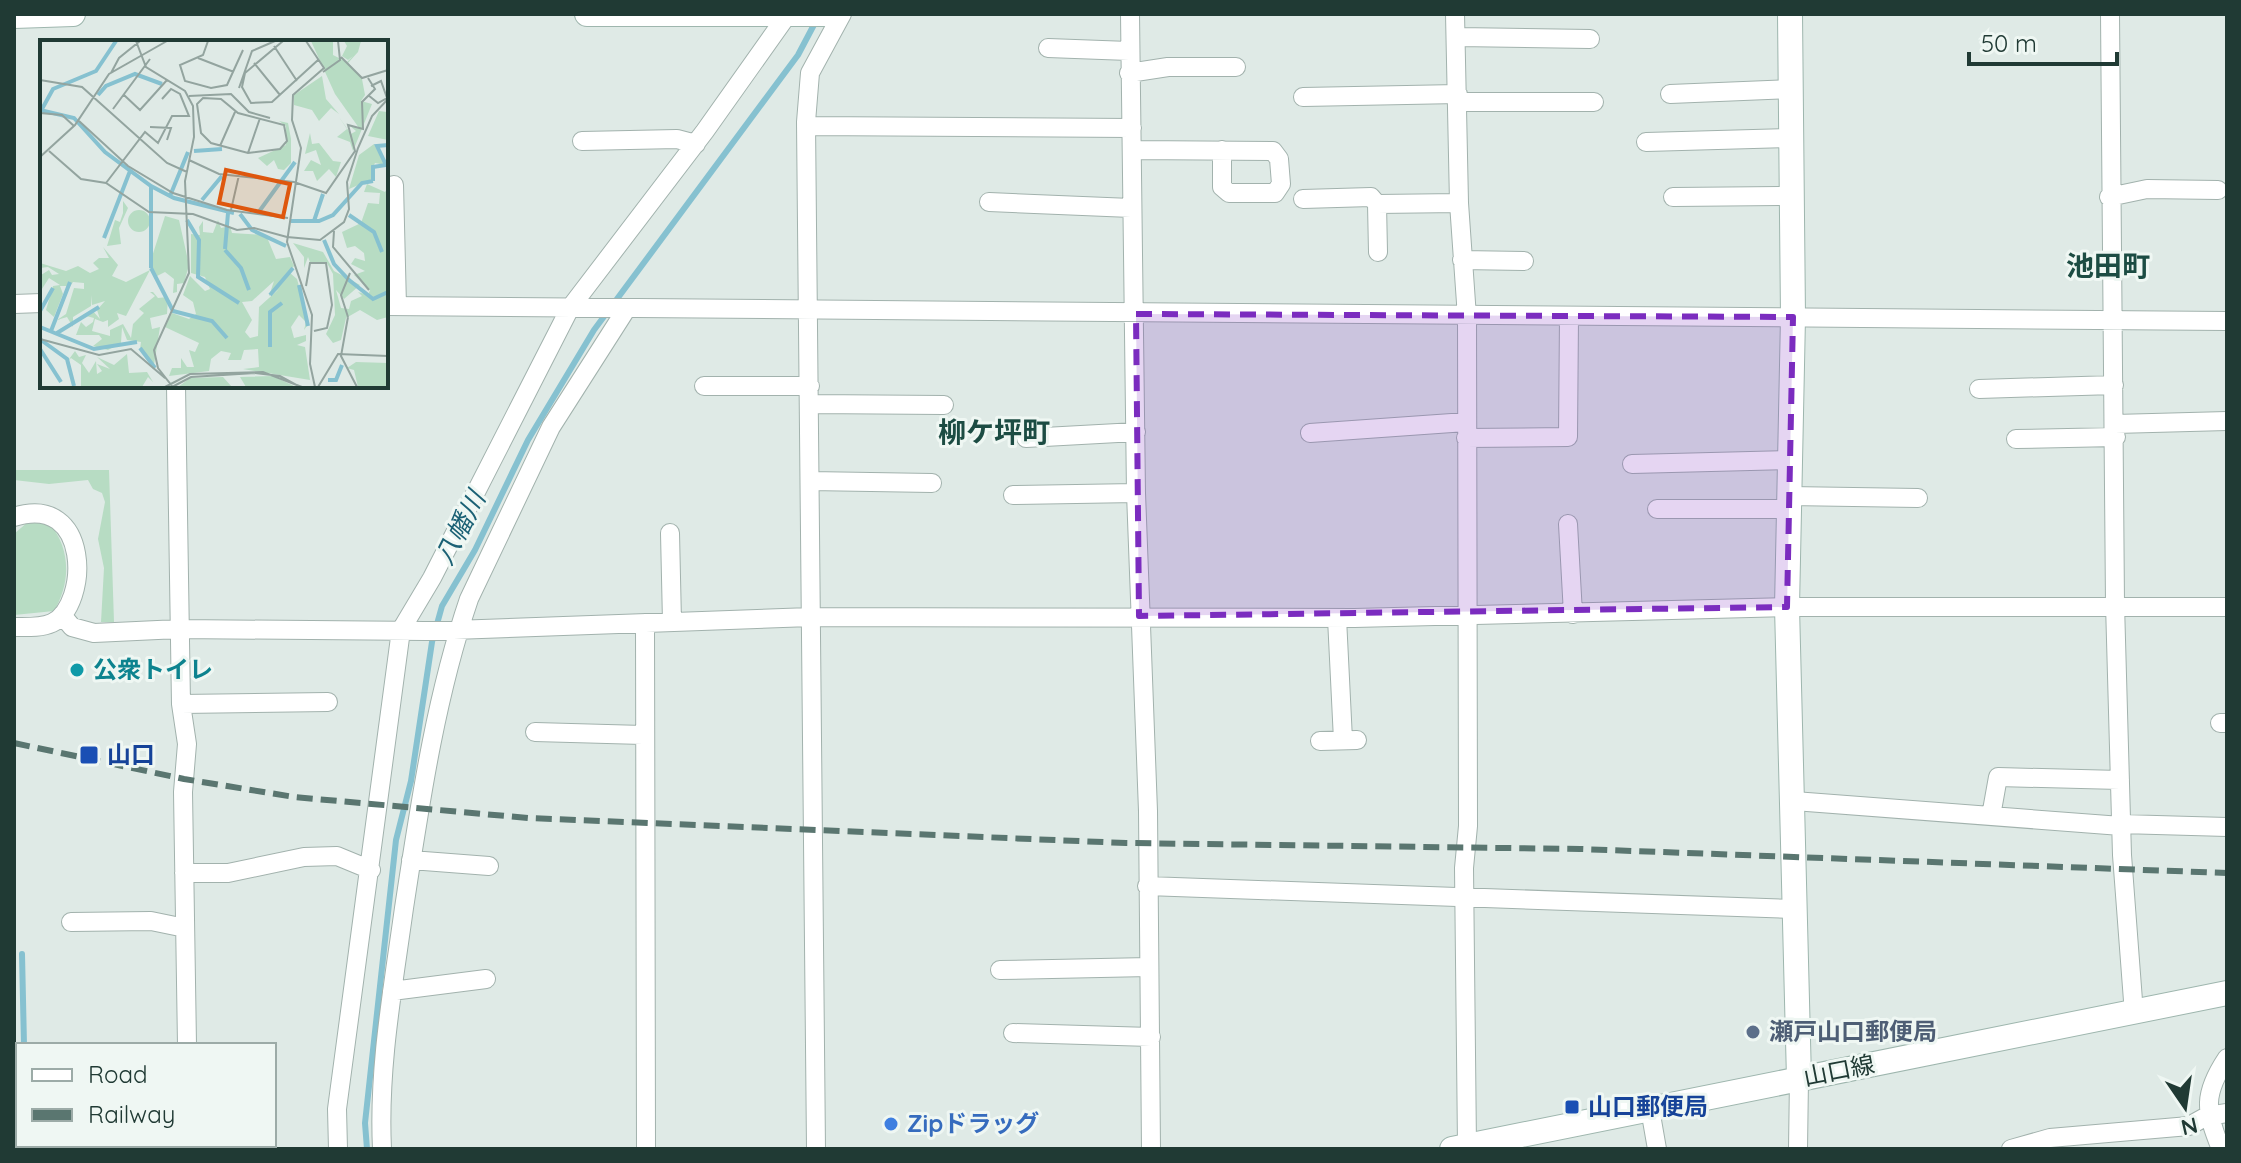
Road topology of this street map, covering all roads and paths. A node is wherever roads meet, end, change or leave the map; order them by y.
1 (73, 14) edge
2 (587, 14) edge
3 (788, 14) edge
4 (801, 14) edge
5 (832, 14) edge
6 (842, 14) edge
7 (1130, 14) edge
8 (1455, 14) edge
9 (1790, 14) edge
10 (2110, 14) edge
11 (14, 16) edge
12 (1458, 37) junction
13 (1590, 39) dead end
14 (1048, 48) dead end
15 (1129, 51) junction
16 (1236, 67) dead end
17 (1129, 73) junction
18 (1791, 89) junction
19 (1670, 94) dead end
20 (1303, 97) dead end
21 (1458, 98) junction
22 (1594, 102) dead end
23 (806, 126) junction
24 (1132, 128) junction
25 (1792, 138) junction
26 (582, 141) dead end
27 (1646, 142) dead end
28 (696, 144) junction
29 (1133, 150) junction
30 (1222, 150) dead end
31 (397, 185) edge
32 (2218, 190) dead end
33 (1791, 196) junction
34 (1673, 197) dead end
35 (2109, 197) junction
36 (1303, 199) dead end
37 (989, 202) dead end
38 (1459, 203) junction
39 (1377, 204) junction
40 (1131, 208) junction
41 (1378, 252) dead end
42 (1462, 260) junction
43 (1524, 261) dead end
44 (40, 303) edge
45 (14, 304) edge
46 (392, 306) edge
47 (570, 308) junction
48 (621, 308) junction
49 (810, 308) junction
50 (1136, 314) junction
51 (1467, 317) junction
52 (1569, 317) junction
53 (1793, 317) junction
54 (2227, 321) edge
55 (2111, 322) junction
56 (2114, 385) junction
57 (704, 386) dead end
58 (176, 388) edge
59 (1979, 389) dead end
60 (810, 395) junction
61 (944, 405) dead end
62 (2227, 421) edge
63 (1466, 430) junction
64 (2115, 431) junction
65 (1136, 432) junction
66 (1310, 433) dead end
67 (1026, 438) dead end
68 (2016, 439) dead end
69 (1788, 460) junction
70 (1632, 464) dead end
71 (810, 481) junction
72 (932, 483) dead end
73 (1136, 493) junction
74 (1013, 495) dead end
75 (1918, 498) dead end
76 (1789, 502) junction
77 (1657, 509) dead end
78 (14, 517) edge
79 (1568, 524) dead end
80 (670, 533) dead end
81 (2115, 604) junction
82 (1787, 607) junction
83 (2227, 607) edge
84 (1468, 613) junction
85 (1573, 614) junction
86 (62, 615) junction
87 (1139, 616) junction
88 (811, 617) junction
89 (1337, 618) junction
90 (672, 622) junction
91 (645, 623) junction
92 (14, 627) edge
93 (454, 628) junction
94 (179, 629) junction
95 (401, 630) junction
96 (328, 702) dead end
97 (181, 704) junction
98 (535, 732) dead end
99 (643, 735) junction
100 (1320, 741) dead end
101 (2120, 780) junction
102 (1794, 801) junction
103 (1991, 816) junction
104 (2121, 825) junction
105 (2227, 827) edge
106 (411, 860) junction
107 (489, 866) dead end
108 (371, 870) junction
109 (184, 873) junction
110 (1147, 886) junction
111 (1464, 899) junction
112 (1795, 909) junction
113 (71, 922) dead end
114 (185, 928) junction
115 (1149, 967) junction
116 (1000, 970) dead end
117 (486, 979) dead end
118 (392, 991) junction
119 (2227, 993) edge
120 (2134, 1014) junction
121 (1013, 1033) dead end
122 (1151, 1037) junction
123 (187, 1043) edge
124 (2227, 1058) edge
125 (1799, 1079) junction
126 (1650, 1109) junction
127 (2227, 1113) edge
128 (2207, 1116) junction
129 (1459, 1147) edge
130 (338, 1149) edge
131 (382, 1149) edge
132 (646, 1149) edge
133 (816, 1149) edge
134 (1151, 1149) edge
135 (1657, 1149) edge
136 (1798, 1149) edge
137 (2011, 1149) edge
138 (2221, 1149) edge

1 - 11 street
2 - 3 street
3 - 4 street
3 - 28 street
4 - 5 street
6 - 23 street
7 - 15 street
8 - 12 street
9 - 18 street
10 - 35 street
12 - 13 street
12 - 21 street
14 - 15 street
15 - 17 street
16 - 17 street
17 - 24 street
18 - 19 street
18 - 25 street
20 - 21 street
21 - 22 street
21 - 38 street
23 - 24 street
23 - 49 street
24 - 29 street
25 - 27 street
25 - 33 street
26 - 28 street
28 - 47 street
29 - 30 street
29 - 40 street
31 - 46 street
32 - 35 street
33 - 34 street
33 - 53 street
35 - 55 street
36 - 39 street
37 - 40 street
38 - 39 street
38 - 42 street
39 - 41 street
40 - 50 street
42 - 43 street
42 - 51 street
44 - 45 street
46 - 47 street
47 - 48 street
47 - 95 street
48 - 49 street
48 - 93 street
49 - 50 street
49 - 60 street
50 - 51 street
50 - 65 street
51 - 52 street
51 - 63 street
52 - 53 street
52 - 63 street
53 - 55 street
53 - 69 street
54 - 55 street
55 - 56 street
56 - 59 street
56 - 64 street
57 - 60 street
58 - 94 street
60 - 61 street
60 - 71 street
62 - 64 street
63 - 66 street
63 - 84 street
64 - 68 street
64 - 81 street
65 - 67 street
65 - 73 street
69 - 70 street
69 - 76 street
71 - 72 street
71 - 88 street
73 - 74 street
73 - 87 street
75 - 76 street
76 - 77 street
76 - 82 street
78 - 86 street
79 - 85 street
80 - 90 street
81 - 82 street
81 - 83 street
81 - 101 street
82 - 85 street
82 - 102 street
84 - 85 street
84 - 89 street
84 - 111 street
86 - 92 street
86 - 94 street
87 - 88 street
87 - 89 street
87 - 110 street
88 - 90 street
88 - 133 street
89 - 100 street
90 - 91 street
91 - 93 street
91 - 99 street
93 - 95 street
93 - 106 street
94 - 95 street
94 - 97 street
95 - 108 street
96 - 97 street
97 - 109 street
98 - 99 street
99 - 132 street
101 - 103 street
101 - 104 street
102 - 103 street
102 - 112 street
103 - 104 street
104 - 105 street
104 - 120 street
106 - 107 street
106 - 118 street
108 - 109 street
108 - 130 street
109 - 114 street
110 - 111 street
110 - 115 street
111 - 112 street
111 - 129 street
112 - 125 street
113 - 114 street
114 - 123 street
115 - 116 street
115 - 122 street
117 - 118 street
118 - 131 street
119 - 120 street, 山口線
120 - 125 street, 山口線
121 - 122 street
122 - 134 street
124 - 128 street
125 - 126 street, 山口線
125 - 136 street
126 - 129 street, 山口線
126 - 135 street
127 - 128 street
128 - 137 street
128 - 138 street

